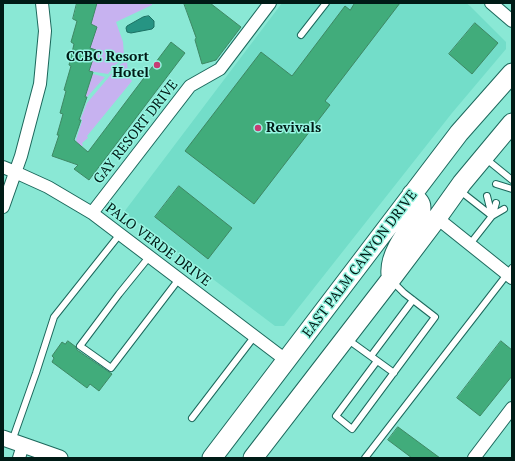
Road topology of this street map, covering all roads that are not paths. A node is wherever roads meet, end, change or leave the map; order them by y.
1 (42, 3) edge
2 (270, 3) edge
3 (326, 3) edge
4 (491, 3) edge
5 (509, 16) edge
6 (300, 35) dead end
7 (512, 73) edge
8 (512, 123) edge
9 (483, 157) junction
10 (3, 167) edge
11 (15, 172) junction
12 (512, 180) edge
13 (496, 184) dead end
14 (458, 189) junction
15 (512, 189) edge
16 (505, 191) dead end
17 (412, 194) junction
18 (487, 196) dead end
19 (496, 203) dead end
20 (3, 208) edge
21 (504, 209) dead end
22 (92, 213) junction
23 (492, 216) junction
24 (437, 218) junction
25 (120, 234) junction
26 (470, 244) junction
27 (149, 257) junction
28 (510, 274) edge
29 (179, 279) junction
30 (391, 279) junction
31 (413, 300) junction
32 (254, 337) junction
33 (346, 338) junction
34 (371, 356) junction
35 (286, 361) junction
36 (377, 361) junction
37 (394, 373) junction
38 (512, 408) edge
39 (192, 418) dead end
40 (14, 446) edge
41 (60, 458) edge
42 (212, 458) edge
43 (253, 458) edge
44 (365, 458) edge
45 (474, 458) edge

1 - 11 street
2 - 22 street, GAY RESORT DRIVE
3 - 6 lane
4 - 5 street
7 - 17 main road, EAST PALM CANYON DRIVE
8 - 9 main road
9 - 12 lane
9 - 14 main road
10 - 11 street, PALO VERDE DRIVE
11 - 20 street
11 - 22 street, PALO VERDE DRIVE
13 - 15 lane
14 - 23 lane
14 - 24 main road
15 - 16 lane
17 - 30 main road
17 - 35 main road, EAST PALM CANYON DRIVE
18 - 23 lane
19 - 23 lane
21 - 23 lane
22 - 25 street, PALO VERDE DRIVE
23 - 26 lane
24 - 26 street
24 - 30 main road
25 - 27 street, PALO VERDE DRIVE
25 - 40 lane
26 - 28 street
27 - 29 street, PALO VERDE DRIVE
27 - 29 lane
28 - 44 lane
29 - 32 street, PALO VERDE DRIVE
30 - 31 lane
30 - 33 main road
31 - 34 lane
31 - 37 lane
32 - 35 street, PALO VERDE DRIVE
32 - 39 lane
33 - 34 lane
33 - 43 main road
34 - 36 lane
35 - 42 main road, EAST PALM CANYON DRIVE
36 - 37 lane
36 - 37 lane
38 - 45 street
40 - 41 street

